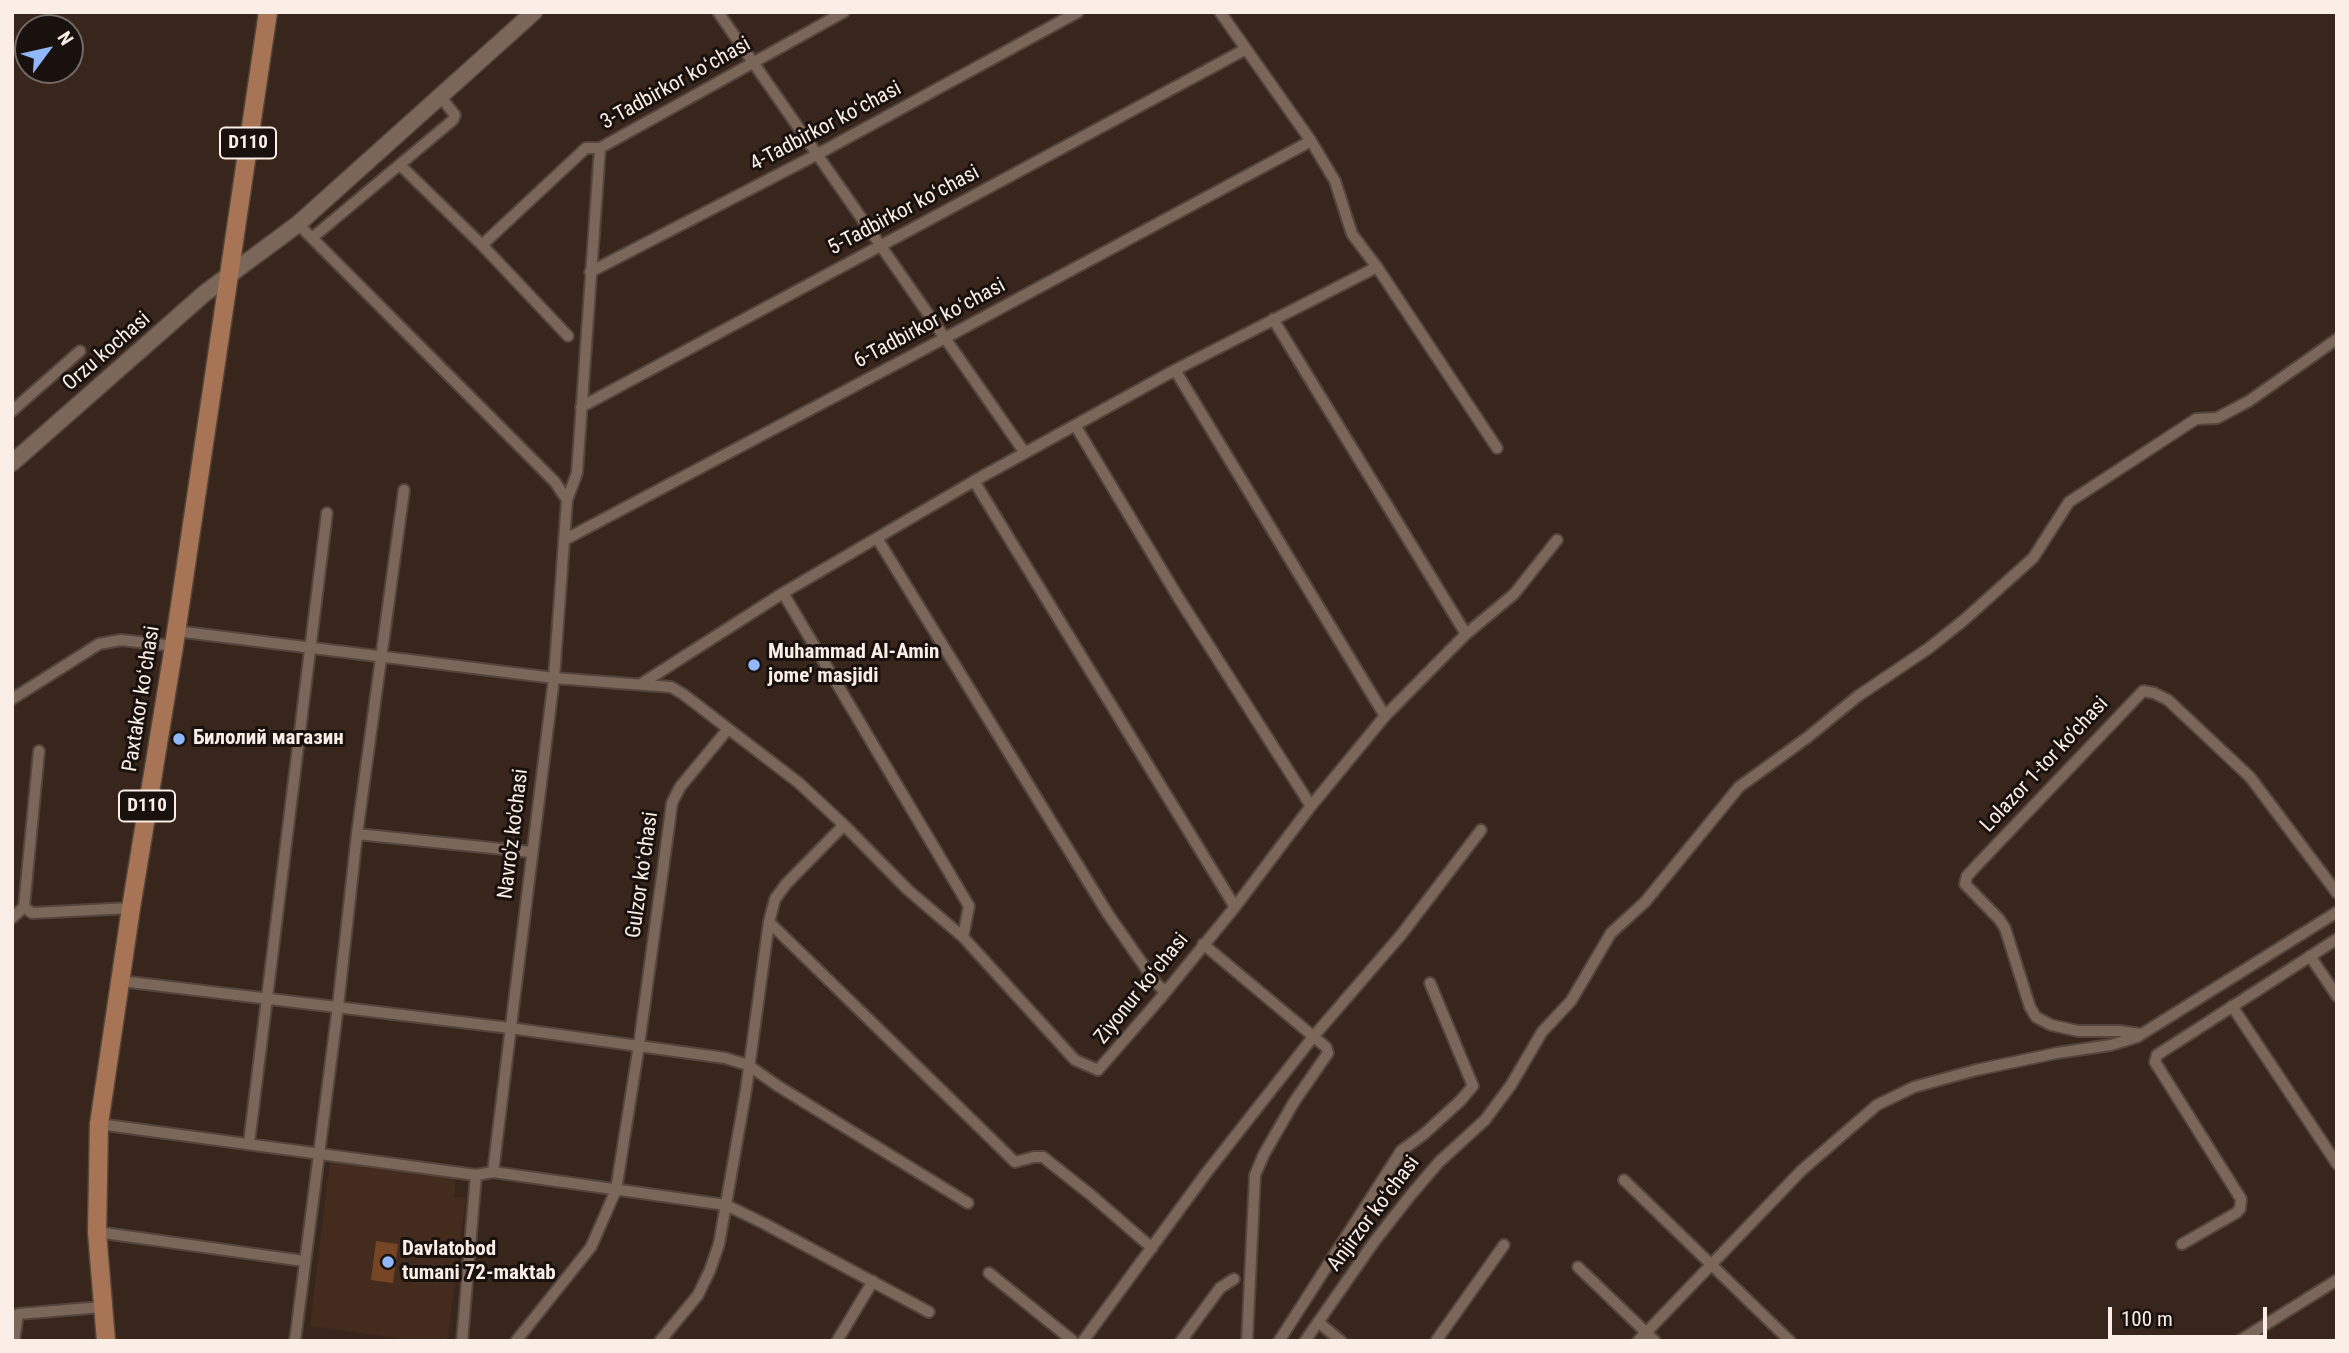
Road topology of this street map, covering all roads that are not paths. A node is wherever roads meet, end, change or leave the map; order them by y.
1 (268, 12) edge
2 (534, 12) edge
3 (718, 12) edge
4 (844, 12) edge
5 (1078, 12) edge
6 (1220, 12) edge
7 (1246, 49) junction
8 (752, 62) junction
9 (448, 105) junction
10 (1311, 141) junction
11 (600, 148) junction
12 (816, 155) junction
13 (400, 165) junction
14 (298, 224) junction
15 (312, 238) junction
16 (482, 245) junction
17 (880, 247) junction
18 (1377, 267) junction
19 (590, 272) junction
20 (230, 274) junction
21 (1273, 319) junction
22 (568, 336) dead end
23 (945, 338) junction
24 (2337, 338) edge
25 (80, 351) dead end
26 (1175, 370) junction
27 (581, 407) junction
28 (12, 411) edge
29 (1075, 425) junction
30 (1497, 448) dead end
31 (1025, 453) junction
32 (12, 463) edge
33 (974, 481) junction
34 (404, 489) dead end
35 (567, 500) junction
36 (327, 513) dead end
37 (877, 538) junction
38 (566, 539) junction
39 (1557, 540) dead end
40 (783, 593) junction
41 (1466, 634) junction
42 (175, 638) junction
43 (311, 647) junction
44 (382, 656) junction
45 (554, 678) junction
46 (641, 684) junction
47 (12, 699) edge
48 (1385, 716) junction
49 (728, 730) junction
50 (39, 751) dead end
51 (1311, 806) junction
52 (844, 825) junction
53 (1481, 830) dead end
54 (357, 834) junction
55 (531, 852) junction
56 (2337, 893) edge
57 (24, 907) junction
58 (1235, 907) junction
59 (131, 908) junction
60 (2337, 912) edge
61 (12, 918) edge
62 (769, 922) junction
63 (963, 937) junction
64 (2337, 939) edge
65 (1203, 944) junction
66 (2310, 956) junction
67 (121, 981) junction
68 (1430, 983) dead end
69 (1165, 992) junction
70 (2337, 996) edge
71 (266, 999) junction
72 (338, 1006) junction
73 (2232, 1006) junction
74 (510, 1028) junction
75 (2142, 1035) junction
76 (1314, 1037) junction
77 (639, 1045) junction
78 (748, 1065) junction
79 (99, 1124) junction
80 (249, 1143) junction
81 (318, 1153) junction
82 (2337, 1164) edge
83 (492, 1172) junction
84 (476, 1175) junction
85 (1624, 1180) dead end
86 (616, 1191) junction
87 (968, 1203) dead end
88 (726, 1205) junction
89 (97, 1232) junction
90 (2182, 1244) dead end
91 (1504, 1245) dead end
92 (1152, 1248) junction
93 (304, 1261) junction
94 (1710, 1265) junction
95 (1578, 1267) dead end
96 (989, 1273) dead end
97 (1234, 1279) dead end
98 (2337, 1280) edge
99 (873, 1281) junction
100 (102, 1307) junction
101 (929, 1312) dead end
102 (15, 1315) edge
103 (1318, 1322) junction
104 (1642, 1336) edge
105 (463, 1339) edge
106 (14, 1341) edge
107 (106, 1341) edge
108 (295, 1341) edge
109 (516, 1341) edge
110 (660, 1341) edge
111 (837, 1341) edge
112 (1073, 1341) edge
113 (1083, 1341) edge
114 (1181, 1341) edge
115 (1247, 1341) edge
116 (1279, 1341) edge
117 (1305, 1341) edge
118 (1342, 1341) edge
119 (1436, 1341) edge
120 (1655, 1341) edge
121 (1790, 1341) edge
122 (2239, 1341) edge

1 - 20 main road, D110
2 - 9 main road, Orzu kochasi
3 - 8 street
4 - 8 street, 3-Tadbirkor koʻchasi
5 - 12 street, 4-Tadbirkor koʻchasi
6 - 7 street
7 - 10 street
7 - 17 street, 5-Tadbirkor koʻchasi
8 - 11 street, 3-Tadbirkor koʻchasi
8 - 12 street
9 - 13 street
9 - 14 main road, Orzu kochasi
10 - 18 street
10 - 23 street, 6-Tadbirkor koʻchasi
11 - 16 street, 3-Tadbirkor koʻchasi
11 - 19 street, Navro'z ko'chasi
12 - 17 street
12 - 19 street, 4-Tadbirkor koʻchasi
13 - 15 street
13 - 16 street
14 - 15 street
14 - 20 main road, Orzu kochasi
15 - 35 street
16 - 22 street
17 - 23 street
17 - 27 street, 5-Tadbirkor koʻchasi
18 - 21 street
18 - 30 street
19 - 27 street, Navro'z ko'chasi
20 - 32 main road, Orzu kochasi
20 - 42 main road, Paxtakor koʻchasi / D110
21 - 26 street
21 - 41 street
23 - 31 street
23 - 38 street, 6-Tadbirkor koʻchasi
24 - 103 street, Anjirzor koʻchasi
25 - 28 street
26 - 29 street
26 - 48 street
27 - 35 street, Navro'z ko'chasi
29 - 31 street
29 - 51 street
31 - 33 street
33 - 37 street
33 - 58 street
34 - 44 street
35 - 38 street, Navro'z ko'chasi
36 - 43 street
37 - 40 street
37 - 69 street
38 - 45 street, Navro'z ko'chasi
39 - 41 street, Ziyonur koʻchasi
40 - 46 street
40 - 63 street
41 - 48 street, Ziyonur koʻchasi
42 - 43 street, Ziyonur koʻchasi
42 - 47 street, Ziyonur koʻchasi
42 - 59 main road, Paxtakor koʻchasi / D110
43 - 44 street, Ziyonur koʻchasi
43 - 71 street
44 - 45 street, Ziyonur koʻchasi
44 - 54 street
45 - 46 street, Ziyonur koʻchasi
45 - 55 street, Navro'z ko'chasi
46 - 49 street, Ziyonur koʻchasi
48 - 51 street, Ziyonur koʻchasi
49 - 52 street, Ziyonur koʻchasi
49 - 77 street, Gulzor koʻchasi
50 - 57 street
51 - 58 street, Ziyonur koʻchasi
52 - 62 street
52 - 63 street, Ziyonur koʻchasi
53 - 76 street
54 - 55 street
54 - 72 street
55 - 74 street, Navro'z ko'chasi
56 - 75 street, Lolazor 1-tor ko‘chasi
57 - 59 street
57 - 61 street
58 - 65 street, Ziyonur koʻchasi
59 - 67 main road, Paxtakor koʻchasi / D110
60 - 75 street
62 - 78 street
62 - 92 street
63 - 69 street, Ziyonur koʻchasi
64 - 66 street
65 - 69 street, Ziyonur koʻchasi
65 - 76 street
66 - 70 street
66 - 73 street
67 - 71 street
67 - 79 main road, Paxtakor koʻchasi / D110
68 - 116 street
71 - 72 street
71 - 80 street
72 - 74 street
72 - 81 street
73 - 82 street
73 - 90 street
74 - 77 street
74 - 83 street, Navro'z ko'chasi
75 - 94 street
76 - 92 street
76 - 115 street
77 - 78 street
77 - 86 street, Gulzor koʻchasi
78 - 87 street
78 - 88 street
79 - 80 street
79 - 89 main road, Paxtakor koʻchasi / D110
80 - 81 street
81 - 84 street
81 - 93 street
83 - 84 street
83 - 86 street
84 - 105 street
85 - 94 street
86 - 88 street
86 - 109 street, Gulzor koʻchasi
88 - 99 street
88 - 110 street
89 - 93 street
89 - 100 main road, Paxtakor koʻchasi / D110
91 - 119 street
92 - 113 street
93 - 108 street
94 - 104 street
94 - 121 street
95 - 104 street
96 - 112 street
97 - 114 street
98 - 122 street
99 - 101 street
99 - 111 street
100 - 102 street
100 - 107 main road, Paxtakor koʻchasi / D110
102 - 106 street
103 - 117 street, Anjirzor koʻchasi
103 - 118 street
104 - 120 street

